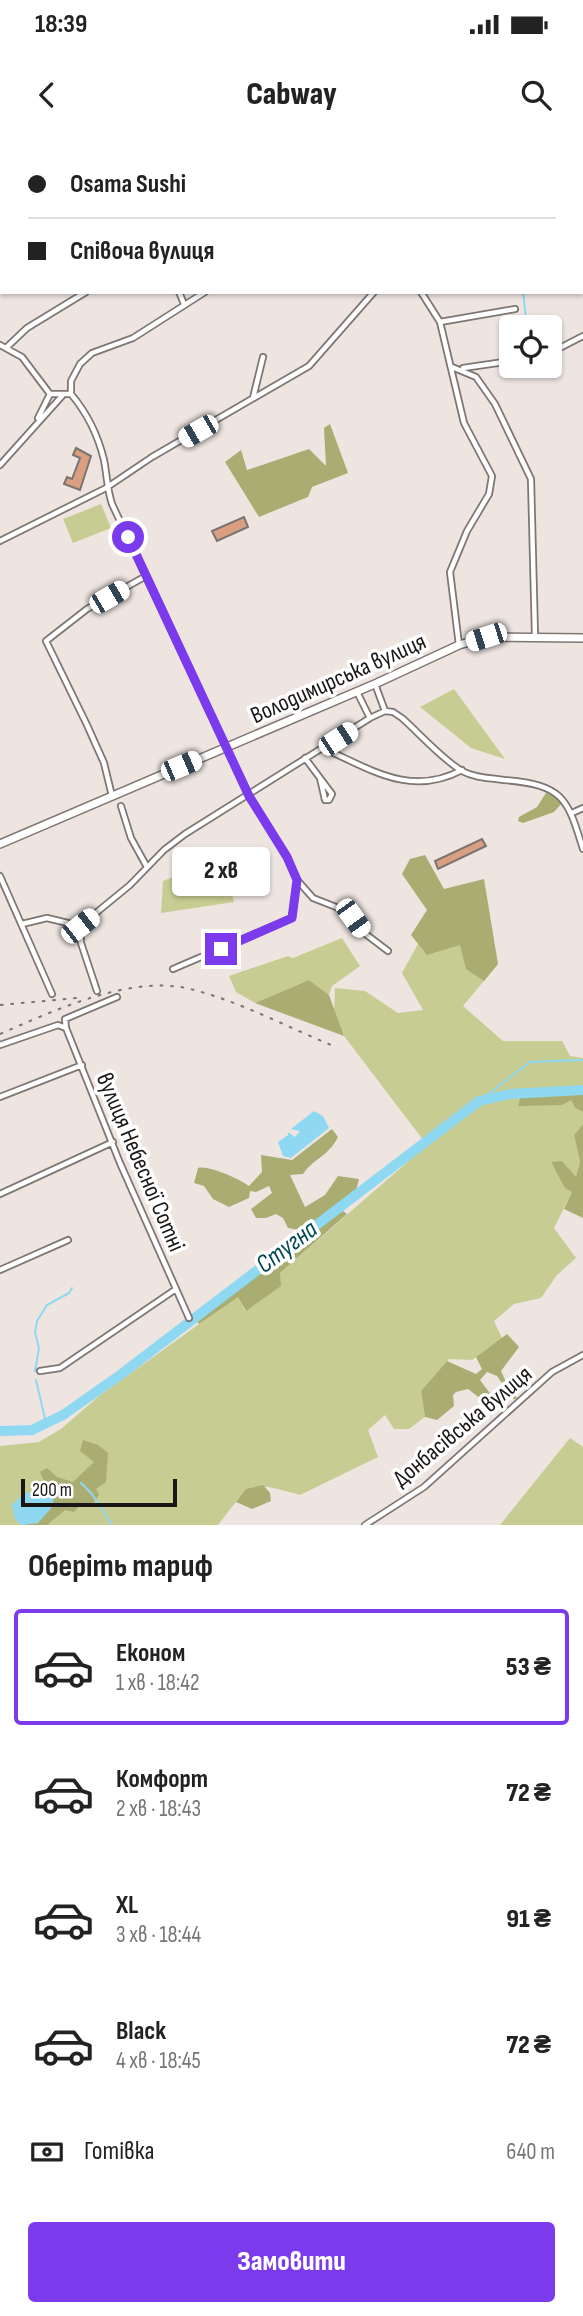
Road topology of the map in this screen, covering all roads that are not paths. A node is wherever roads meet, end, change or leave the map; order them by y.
1 (83, 294) edge
2 (180, 294) edge
3 (202, 294) edge
4 (372, 294) edge
5 (422, 294) edge
6 (184, 304) junction
7 (515, 309) dead end
8 (440, 322) junction
9 (583, 336) edge
10 (0, 345) edge
11 (6, 347) junction
12 (562, 347) edge
13 (263, 357) dead end
14 (499, 363) edge
15 (452, 366) junction
16 (459, 369) junction
17 (50, 394) junction
18 (71, 394) junction
19 (63, 396) junction
20 (253, 399) junction
21 (36, 423) junction
22 (0, 465) edge
23 (106, 488) junction
24 (0, 541) edge
25 (146, 576) junction
26 (535, 636) junction
27 (583, 638) edge
28 (459, 645) junction
29 (375, 684) junction
30 (356, 692) junction
31 (385, 711) junction
32 (370, 718) junction
33 (227, 746) junction
34 (324, 749) junction
35 (306, 758) junction
36 (462, 771) junction
37 (320, 779) dead end
38 (111, 796) junction
39 (249, 796) junction
40 (121, 806) dead end
41 (583, 808) edge
42 (572, 813) junction
43 (0, 844) edge
44 (583, 849) edge
45 (147, 867) junction
46 (0, 876) edge
47 (297, 880) junction
48 (22, 924) junction
49 (80, 926) junction
50 (388, 951) dead end
51 (173, 969) dead end
52 (97, 991) dead end
53 (52, 994) dead end
54 (117, 997) dead end
55 (66, 1028) junction
56 (0, 1045) edge
57 (82, 1065) junction
58 (0, 1097) edge
59 (113, 1142) junction
60 (0, 1194) edge
61 (68, 1240) dead end
62 (0, 1270) edge
63 (176, 1289) junction
64 (189, 1318) dead end
65 (583, 1355) edge
66 (40, 1371) dead end
67 (365, 1525) edge

1 - 11 street
2 - 6 street
3 - 6 street
4 - 20 street
5 - 8 street
6 - 18 street
7 - 8 street
8 - 15 street
9 - 12 street
10 - 11 street
11 - 17 street
13 - 20 street
14 - 16 street
15 - 16 street
15 - 28 street
16 - 26 street
17 - 19 street
17 - 21 street
18 - 19 street
18 - 23 street
19 - 21 street
20 - 23 street
21 - 22 street
23 - 24 street
23 - 25 street
25 - 33 street
25 - 38 street
26 - 27 main road, Володимирська вулиця
26 - 28 main road, Володимирська вулиця
28 - 29 main road, Володимирська вулиця
29 - 30 main road, Володимирська вулиця
29 - 31 street
30 - 32 street
30 - 33 main road, Володимирська вулиця
31 - 32 street
31 - 36 street
32 - 34 street
33 - 38 main road, Володимирська вулиця
33 - 39 street
34 - 35 street
34 - 36 street
35 - 37 street
35 - 39 street
36 - 42 street
38 - 43 main road, Володимирська вулиця
39 - 45 street
39 - 47 street
40 - 45 street
41 - 42 street
42 - 44 street
45 - 49 street
46 - 48 street
47 - 50 street
47 - 51 street
48 - 49 street
48 - 53 street
49 - 52 street
54 - 55 street, вулиця Небесної Сотні
55 - 56 street
55 - 57 street, вулиця Небесної Сотні
57 - 58 street
57 - 59 street, вулиця Небесної Сотні
59 - 60 street
59 - 63 street, вулиця Небесної Сотні
61 - 62 street
63 - 64 street, вулиця Небесної Сотні
63 - 66 street
65 - 67 street, Донбасівська вулиця

